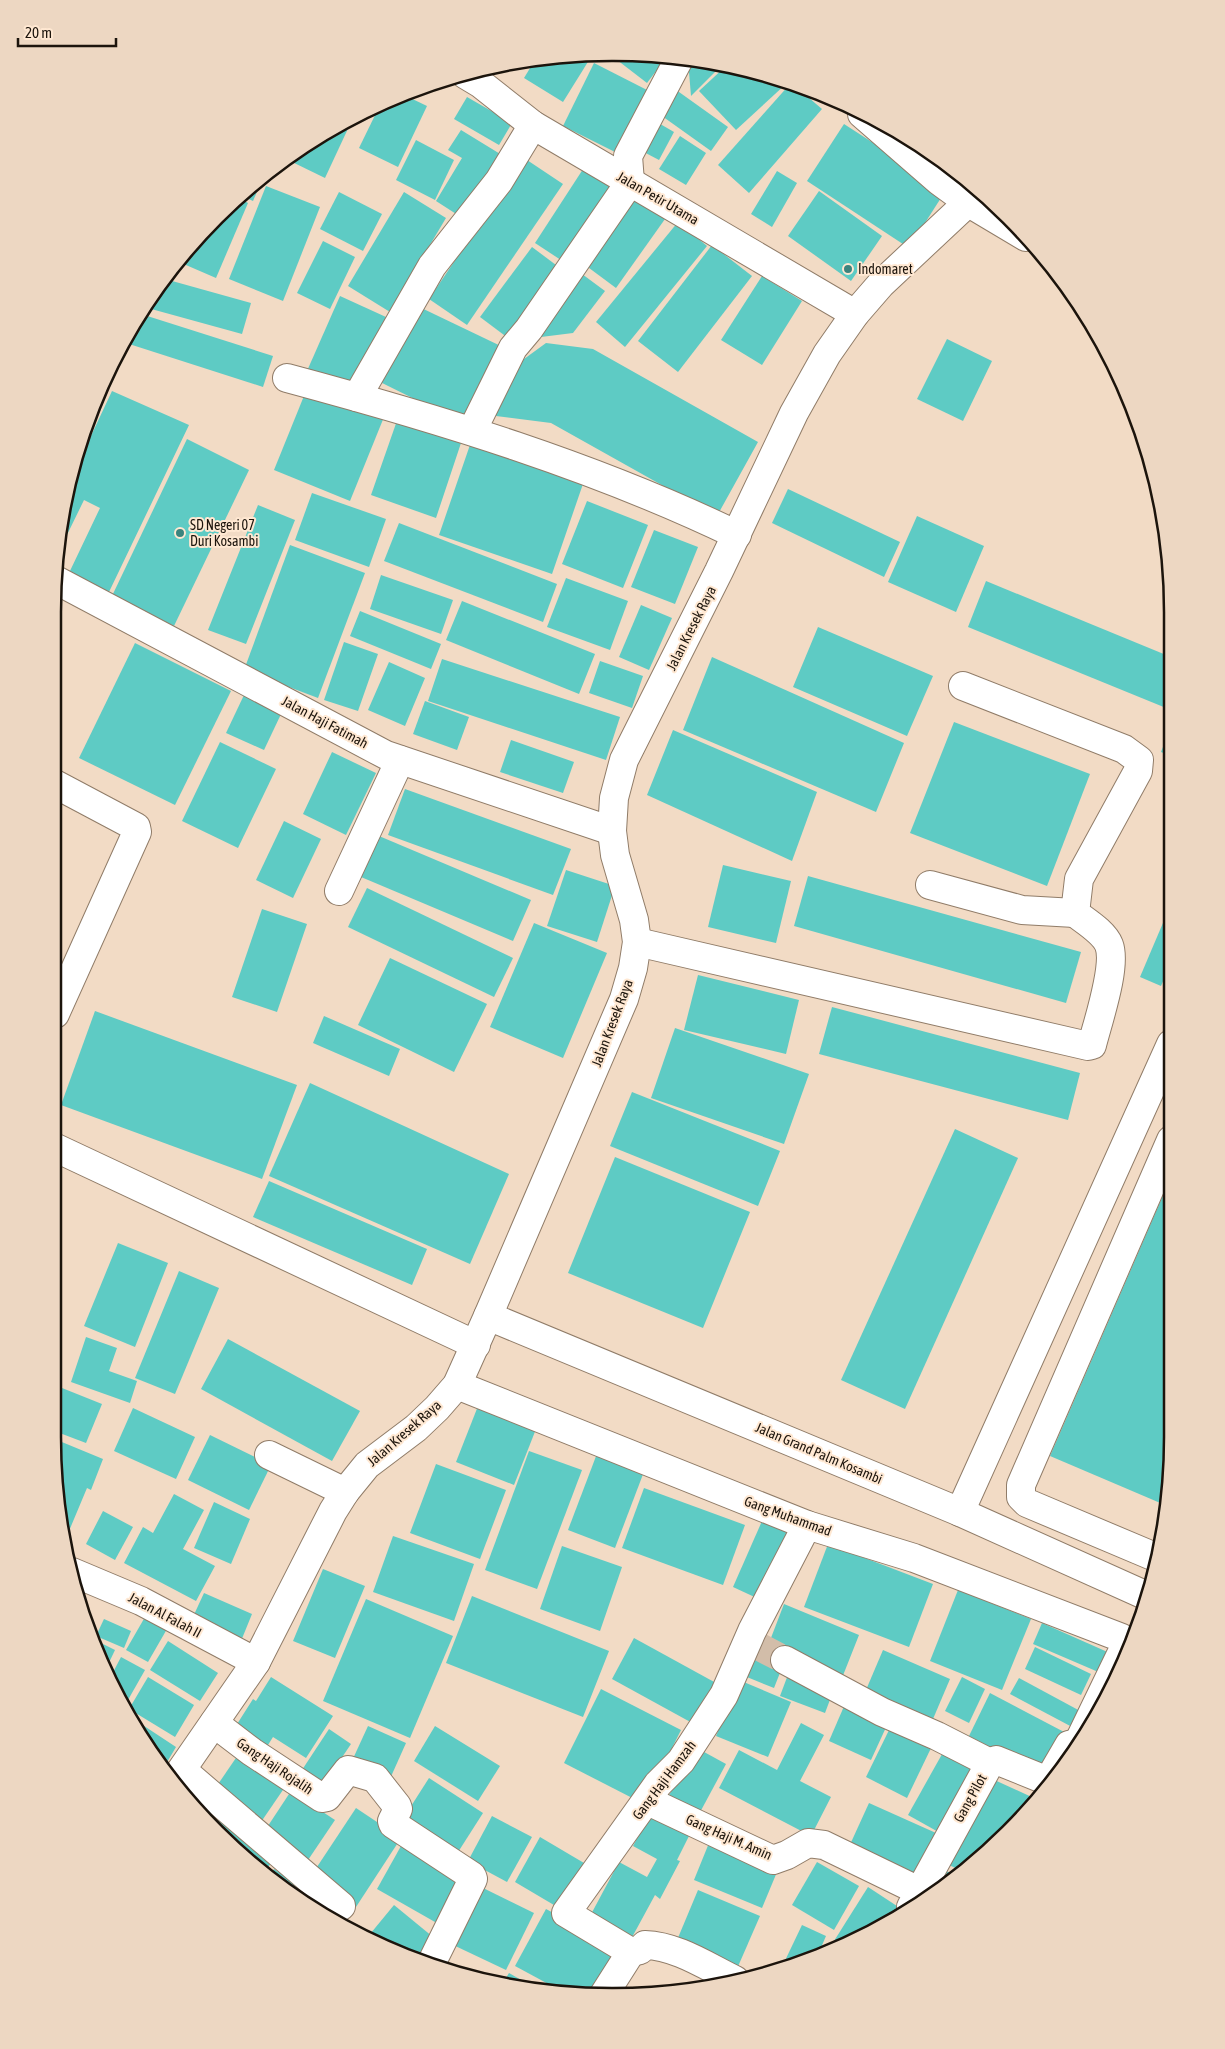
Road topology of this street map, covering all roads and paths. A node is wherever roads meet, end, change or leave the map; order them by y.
1 (676, 65) edge
2 (474, 79) edge
3 (533, 125) junction
4 (883, 132) edge
5 (630, 182) junction
6 (973, 199) edge
7 (989, 210) edge
8 (855, 314) junction
9 (287, 378) dead end
10 (357, 397) junction
11 (472, 431) junction
12 (737, 535) junction
13 (62, 583) edge
14 (964, 686) dead end
15 (400, 760) junction
16 (61, 788) edge
17 (612, 831) junction
18 (930, 885) dead end
19 (339, 891) dead end
20 (1075, 913) junction
21 (637, 942) junction
22 (61, 1001) edge
23 (1164, 1060) edge
24 (61, 1150) edge
25 (1164, 1156) edge
26 (488, 1316) junction
27 (476, 1344) junction
28 (457, 1385) junction
29 (269, 1455) dead end
30 (345, 1492) junction
31 (960, 1512) junction
32 (807, 1525) junction
33 (1150, 1555) edge
34 (79, 1575) edge
35 (1141, 1593) edge
36 (1124, 1642) edge
37 (785, 1660) tunnel mouth
38 (256, 1662) junction
39 (214, 1723) junction
40 (990, 1763) junction
41 (178, 1775) edge
42 (181, 1779) edge
43 (1044, 1779) edge
44 (648, 1801) junction
45 (916, 1897) edge
46 (914, 1898) edge
47 (341, 1906) dead end
48 (631, 1952) junction
49 (434, 1958) edge
50 (726, 1976) edge
51 (608, 1988) edge

1 - 5 street
2 - 3 street, Jalan Petir Utama
3 - 5 street, Jalan Petir Utama
3 - 10 street
4 - 6 street
5 - 8 street, Jalan Petir Utama
5 - 11 street
6 - 7 street
6 - 8 street, Jalan Kresek Raya
8 - 12 street, Jalan Kresek Raya
9 - 10 street
10 - 11 street
11 - 12 street
12 - 17 street, Jalan Kresek Raya
13 - 15 street, Jalan Haji Fatimah
14 - 20 street
15 - 17 street, Jalan Haji Fatimah
15 - 19 street
16 - 22 street
17 - 21 street, Jalan Kresek Raya
18 - 20 street
20 - 21 street
21 - 26 street, Jalan Kresek Raya
23 - 31 street
24 - 27 street
25 - 33 street
26 - 27 street, Jalan Kresek Raya
26 - 31 street, Jalan Grand Palm Kosambi
27 - 28 street, Jalan Kresek Raya
28 - 30 street, Jalan Kresek Raya
28 - 32 street, Gang Muhammad
29 - 30 street
30 - 38 street, Jalan Kresek Raya
31 - 35 street, Jalan Grand Palm Kosambi
32 - 36 street, Gang Muhammad
32 - 44 street, Gang Haji Hamzah
34 - 38 street, Jalan Al Falah II
37 - 40 street
38 - 39 street, Jalan Kresek Raya
39 - 41 street, Jalan Kresek Raya
39 - 49 street, Gang Haji Rojalih
40 - 43 street, Gang Pilot
40 - 45 street, Gang Pilot
42 - 47 street
44 - 46 street, Gang Haji M. Amin
44 - 48 street, Gang Haji Hamzah
48 - 50 street
48 - 51 street

